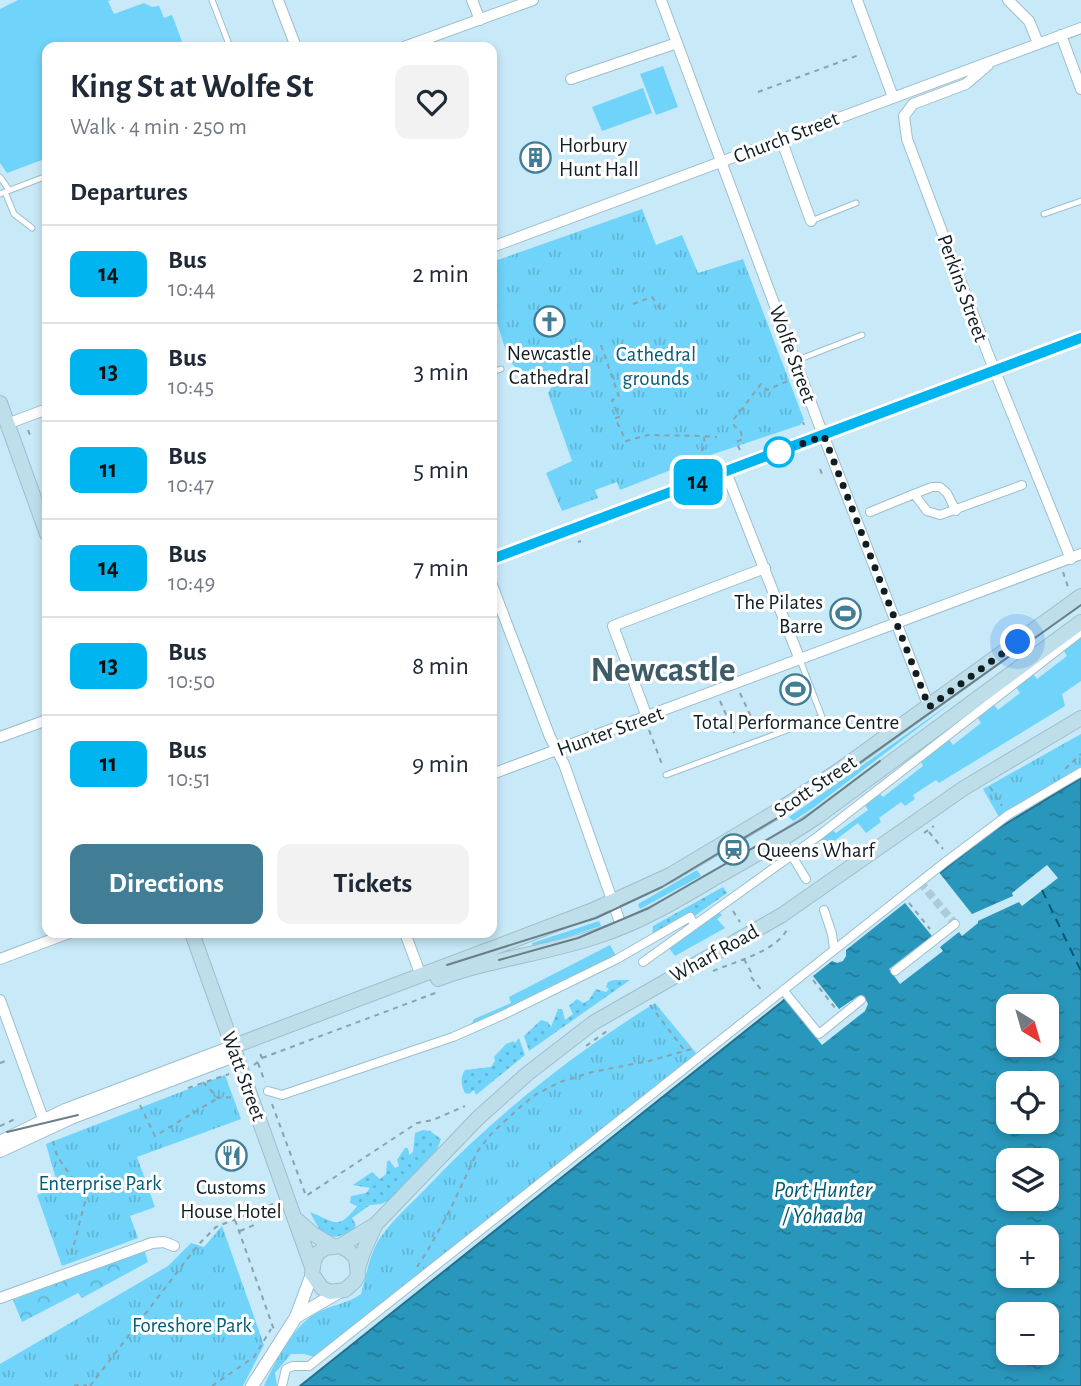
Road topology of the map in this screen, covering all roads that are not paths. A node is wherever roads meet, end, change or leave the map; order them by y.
1 (212, 0) edge
2 (278, 0) edge
3 (533, 0) edge
4 (661, 0) edge
5 (857, 0) edge
6 (1008, 0) edge
7 (472, 1) edge
8 (480, 20) junction
9 (1081, 28) edge
10 (1061, 35) junction
11 (228, 42) edge
12 (294, 42) edge
13 (418, 42) edge
14 (677, 43) junction
15 (1038, 43) junction
16 (995, 60) junction
17 (570, 79) dead end
18 (1081, 89) edge
19 (893, 97) junction
20 (781, 139) junction
21 (722, 161) junction
22 (0, 177) edge
23 (42, 178) edge
24 (4, 192) edge
25 (1081, 201) edge
26 (856, 203) dead end
27 (1044, 214) dead end
28 (811, 221) joint
29 (32, 228) dead end
30 (497, 245) edge
31 (862, 335) dead end
32 (1081, 338) edge
33 (796, 361) junction
34 (500, 369) dead end
35 (497, 370) edge
36 (994, 371) junction
37 (0, 403) edge
38 (42, 411) edge
39 (3, 425) edge
40 (824, 436) junction
41 (726, 472) junction
42 (1022, 485) dead end
43 (914, 494) junction
44 (956, 510) junction
45 (870, 512) dead end
46 (42, 522) edge
47 (497, 550) edge
48 (1076, 556) edge
49 (765, 568) junction
50 (1075, 593) edge
51 (497, 598) edge
52 (1081, 622) edge
53 (898, 624) junction
54 (1081, 632) edge
55 (800, 660) junction
56 (929, 707) junction
57 (1081, 718) edge
58 (647, 720) junction
59 (42, 722) edge
60 (0, 737) edge
61 (556, 751) junction
62 (1081, 772) edge
63 (497, 773) edge
64 (666, 775) road end
65 (786, 846) dead end
66 (792, 855) junction
67 (806, 878) dead end
68 (612, 902) junction
69 (824, 910) dead end
70 (694, 923) junction
71 (955, 924) dead end
72 (622, 928) junction
73 (56, 938) edge
74 (194, 938) edge
75 (407, 938) edge
76 (834, 949) junction
77 (0, 959) edge
78 (643, 962) dead end
79 (895, 971) dead end
80 (421, 976) junction
81 (783, 989) junction
82 (0, 1000) edge
83 (861, 1000) dead end
84 (235, 1051) junction
85 (268, 1091) road end
86 (48, 1129) junction
87 (0, 1142) edge
88 (0, 1151) edge
89 (297, 1220) junction
90 (376, 1224) junction
91 (174, 1245) dead end
92 (337, 1246) junction
93 (358, 1268) junction
94 (312, 1271) junction
95 (339, 1292) junction
96 (0, 1298) edge
97 (296, 1317) junction
98 (253, 1386) edge
99 (282, 1386) edge

1 - 11 lane
2 - 12 street
3 - 8 street
4 - 14 street, Wolfe Street
5 - 19 street
6 - 15 street
7 - 8 street
8 - 13 street
9 - 10 street, Church Street
10 - 15 street, Church Street
10 - 18 street
14 - 17 street
14 - 21 street, Wolfe Street
15 - 16 street, Church Street
16 - 19 street, Church Street
16 - 36 street, Perkins Street
19 - 20 street, Church Street
20 - 21 street, Church Street
20 - 28 street
21 - 30 street, Church Street
21 - 33 street, Wolfe Street
22 - 24 lane
23 - 24 lane
24 - 29 lane
25 - 27 lane
26 - 28 lane
31 - 33 lane
32 - 36 main road
33 - 40 street, Wolfe Street
34 - 35 lane
36 - 40 main road
36 - 48 street, Perkins Street
37 - 39 main road
38 - 39 street
39 - 46 main road
40 - 41 main road
40 - 53 street, Wolfe Street
41 - 47 main road
41 - 49 street
42 - 44 street
43 - 44 street
43 - 44 street
43 - 45 street
48 - 53 street, Hunter Street
49 - 55 street
49 - 58 street
50 - 56 main road, Scott Street
51 - 61 street
52 - 72 main road, Scott Street
53 - 55 street, Hunter Street
53 - 56 street, Wolfe Street
54 - 66 street
55 - 58 street, Hunter Street
55 - 64 lane
56 - 68 main road, Scott Street
57 - 90 main road, Wharf Road
58 - 61 street, Hunter Street
59 - 60 street
61 - 63 street, Hunter Street
61 - 68 street
62 - 76 street
65 - 66 street
66 - 67 street
66 - 70 street
68 - 72 street
68 - 80 main road, Scott Street
69 - 76 street
70 - 78 street
70 - 85 street
71 - 79 street
72 - 84 main road, Scott Street
73 - 77 street
74 - 84 main road, Watt Street
75 - 80 street
76 - 81 street
80 - 84 main road, Scott Street
81 - 83 street
81 - 99 street
82 - 86 street
84 - 86 street
84 - 86 street
84 - 89 main road, Watt Street
86 - 87 street
86 - 88 street
89 - 92 main road
89 - 94 main road, Watt Street
90 - 92 main road, Wharf Road
90 - 93 main road, Wharf Road
91 - 96 street
92 - 93 main road
92 - 94 main road
93 - 95 main road
94 - 95 main road
94 - 97 street
95 - 97 street
97 - 98 street

